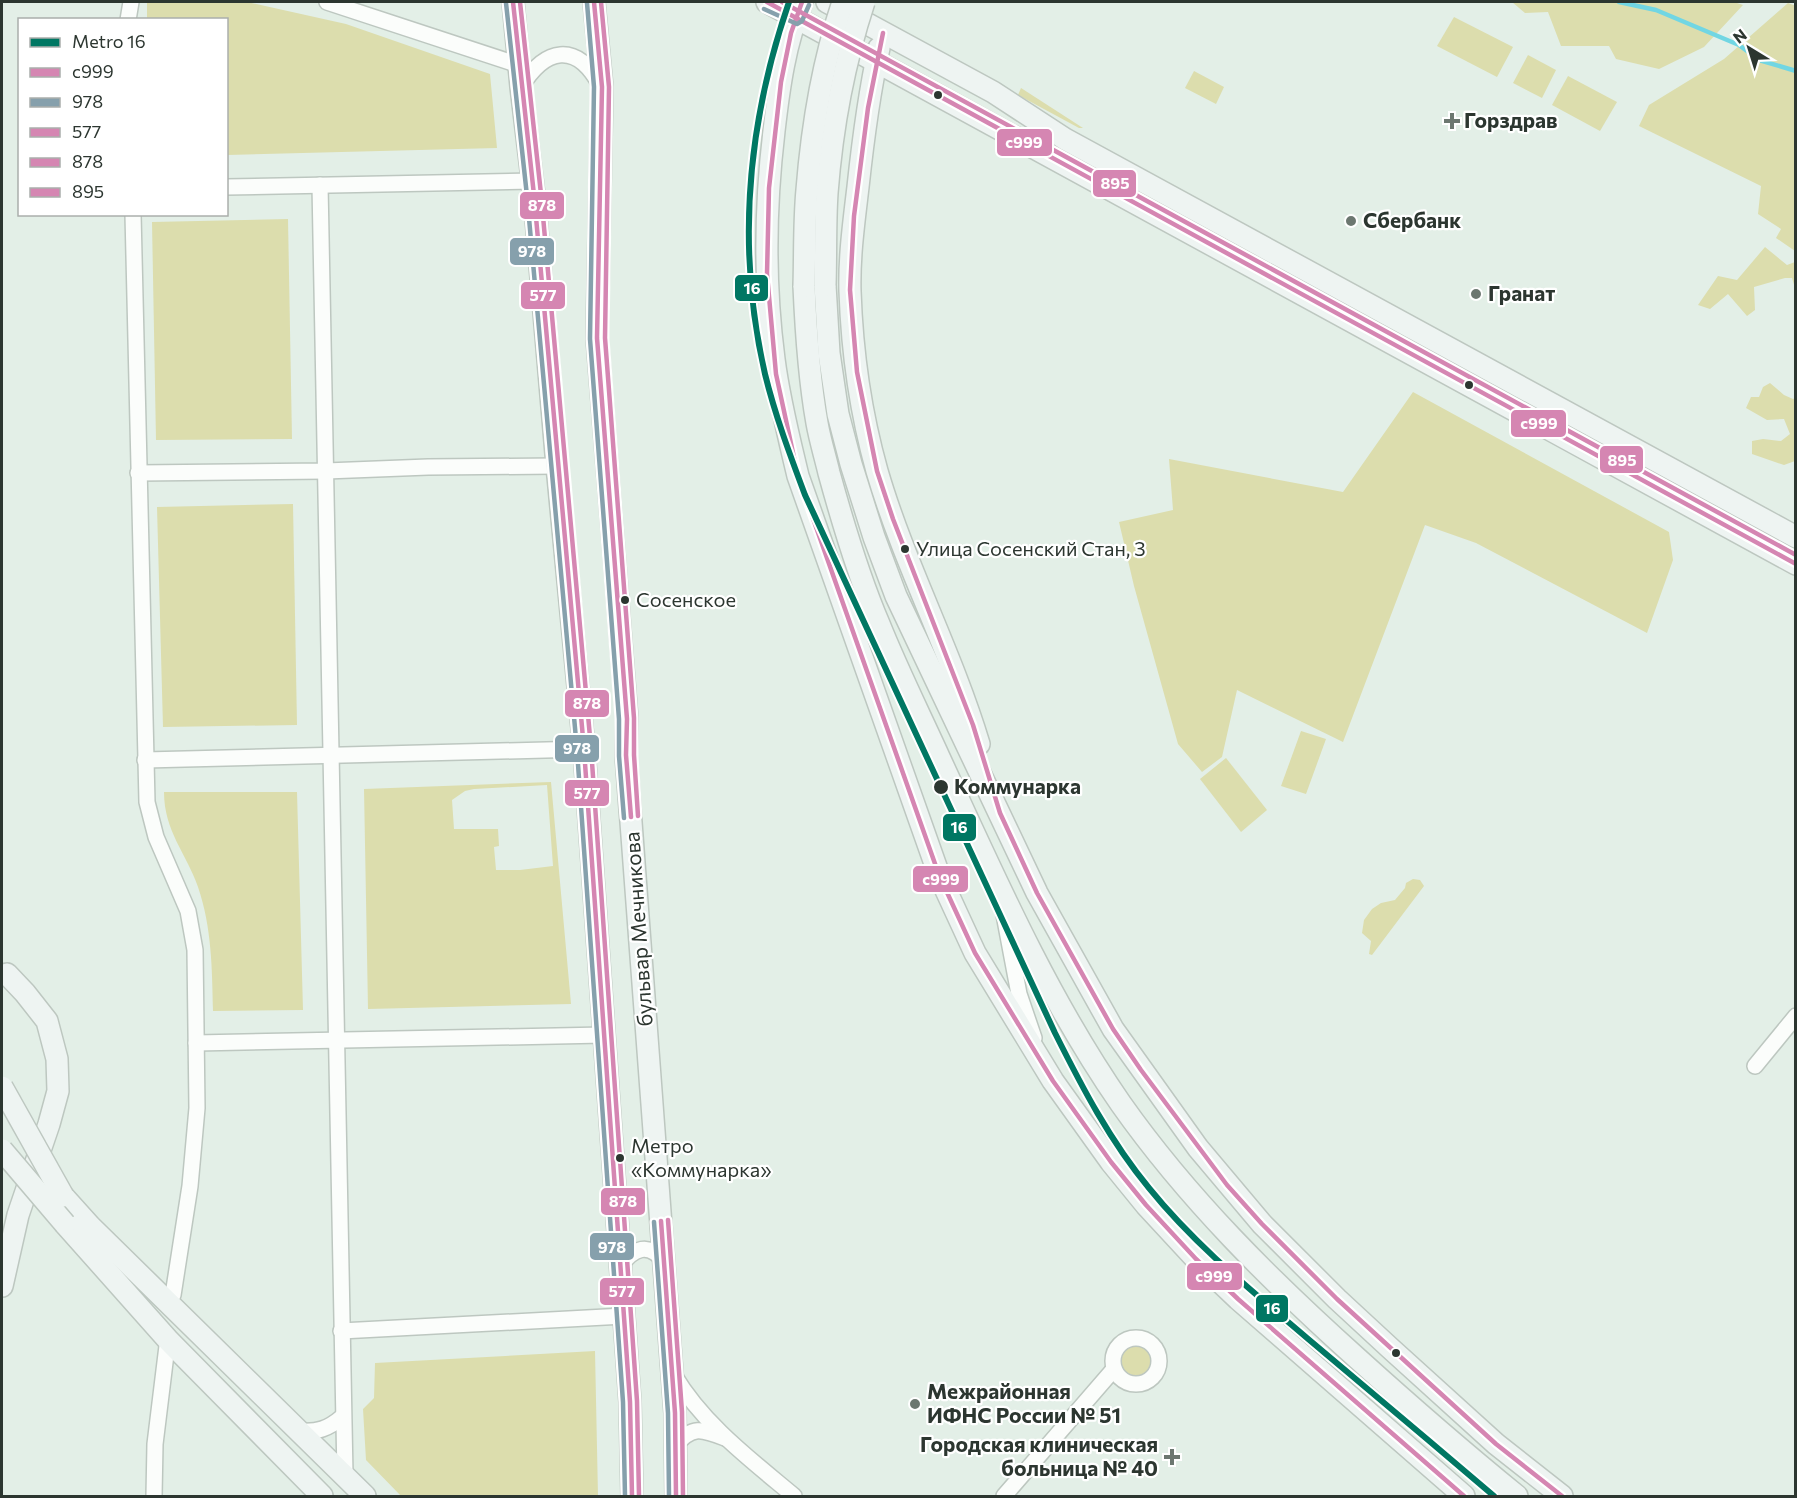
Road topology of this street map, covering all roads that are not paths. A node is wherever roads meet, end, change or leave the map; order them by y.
1 (131, 2) edge
2 (327, 2) edge
3 (513, 2) edge
4 (594, 2) edge
5 (767, 2) edge
6 (826, 2) edge
7 (843, 2) edge
8 (864, 2) edge
9 (799, 9) edge
10 (128, 18) edge
11 (883, 33) junction
12 (876, 62) junction
13 (519, 65) junction
14 (521, 87) junction
15 (602, 87) junction
16 (533, 181) junction
17 (320, 185) junction
18 (228, 187) edge
19 (133, 216) edge
20 (557, 466) junction
21 (326, 471) junction
22 (138, 473) junction
23 (1796, 537) edge
24 (1796, 564) edge
25 (585, 749) junction
26 (331, 756) junction
27 (145, 760) junction
28 (1000, 813) junction
29 (998, 886) junction
30 (8, 974) dead end
31 (1796, 1016) edge
32 (604, 1035) junction
33 (336, 1041) junction
34 (196, 1044) junction
35 (1755, 1066) dead end
36 (1053, 1081) junction
37 (2, 1086) edge
38 (2, 1150) edge
39 (664, 1261) junction
40 (621, 1265) junction
41 (2, 1286) edge
42 (173, 1295) dead end
43 (624, 1316) junction
44 (341, 1330) junction
45 (167, 1346) dead end
46 (1114, 1369) dead end
47 (672, 1371) junction
48 (342, 1417) junction
49 (300, 1431) junction
50 (725, 1438) junction
51 (675, 1446) junction
52 (345, 1475) junction
53 (154, 1497) edge
54 (322, 1497) edge
55 (365, 1497) edge
56 (632, 1497) edge
57 (676, 1497) edge
58 (794, 1497) edge
59 (1004, 1497) edge
60 (1464, 1497) edge
61 (1517, 1497) edge
62 (1562, 1497) edge

1 - 10 street
2 - 13 street
3 - 13 main road, бульвар Мечникова
4 - 15 main road, бульвар Мечникова
5 - 9 main road
6 - 11 main road
7 - 29 main road, bridge
8 - 28 main road, bridge
9 - 12 main road
9 - 36 main road
11 - 12 main road
11 - 23 main road
12 - 24 main road
12 - 28 main road
13 - 14 main road, бульвар Мечникова
14 - 15 street
14 - 16 main road, бульвар Мечникова
15 - 39 main road, бульвар Мечникова
16 - 17 street
16 - 20 main road, бульвар Мечникова
17 - 18 street
17 - 21 street
19 - 22 street
20 - 21 street
20 - 25 main road, бульвар Мечникова
21 - 22 street
21 - 26 street
22 - 27 street
25 - 26 street
25 - 32 main road, бульвар Мечникова
26 - 27 street
26 - 33 street
27 - 34 street
28 - 62 main road
29 - 36 street
29 - 61 main road
30 - 41 main road
31 - 35 street
32 - 33 street
32 - 40 main road, бульвар Мечникова
33 - 34 street
33 - 44 street
34 - 42 street
36 - 60 main road
37 - 49 main road, bridge
38 - 54 main road, bridge
39 - 40 street
39 - 47 main road, бульвар Мечникова
40 - 43 main road, бульвар Мечникова
43 - 44 street
43 - 56 main road, бульвар Мечникова
44 - 48 street
45 - 53 street
46 - 59 street
47 - 50 street
47 - 51 main road, бульвар Мечникова
48 - 49 street
48 - 52 street
49 - 52 main road
50 - 51 street
50 - 58 street
51 - 57 main road, бульвар Мечникова
52 - 55 main road

